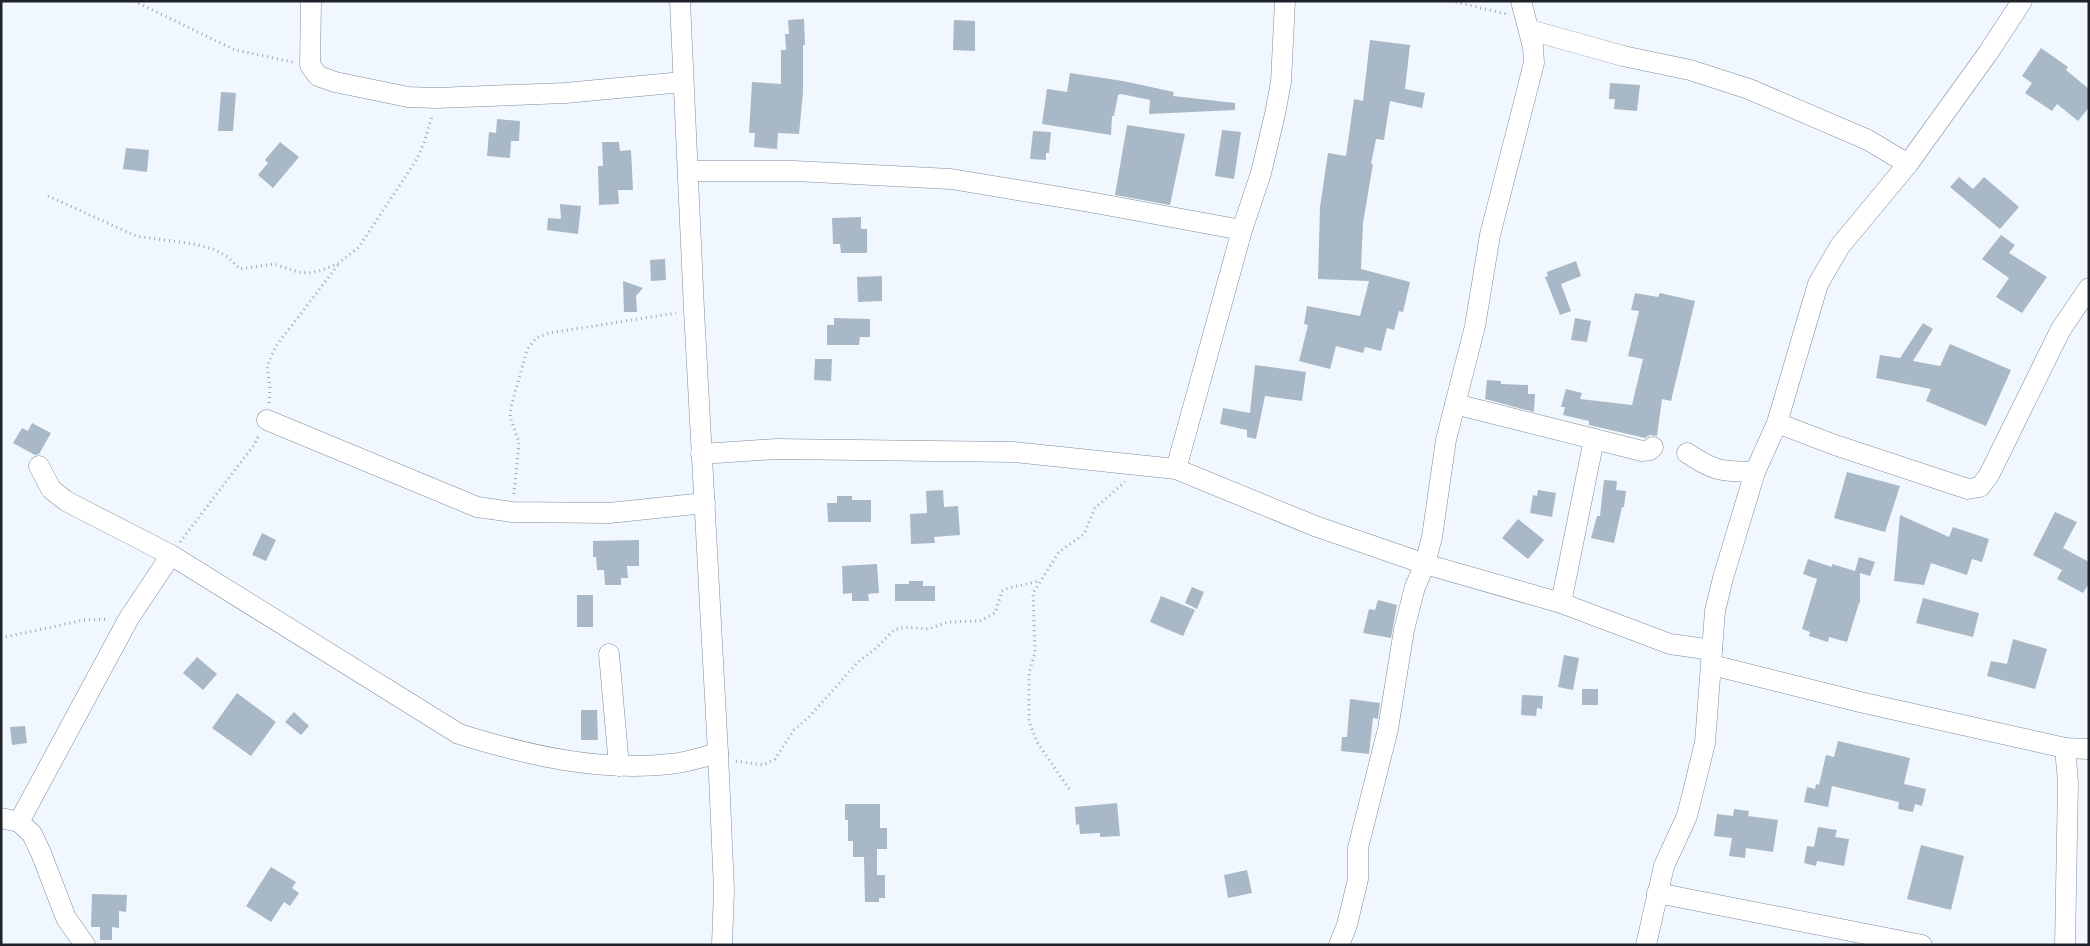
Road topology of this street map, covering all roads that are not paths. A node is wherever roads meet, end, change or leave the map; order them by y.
1 (311, 1) edge
2 (680, 1) edge
3 (1285, 1) edge
4 (2022, 1) edge
5 (1525, 16) edge
6 (683, 82) junction
7 (1908, 164) junction
8 (689, 171) junction
9 (1242, 230) junction
10 (2089, 288) edge
11 (1455, 404) junction
12 (267, 420) dead end
13 (1777, 423) junction
14 (1594, 439) junction
15 (1653, 446) dead end
16 (1687, 453) dead end
17 (701, 454) junction
18 (39, 466) dead end
19 (1176, 469) junction
20 (1755, 472) junction
21 (706, 503) junction
22 (170, 554) junction
23 (1425, 564) junction
24 (1561, 603) junction
25 (609, 654) dead end
26 (1712, 658) junction
27 (2065, 748) junction
28 (2089, 749) edge
29 (718, 755) junction
30 (619, 766) junction
31 (10, 820) edge
32 (1657, 893) junction
33 (85, 945) edge
34 (722, 945) edge
35 (1339, 945) edge
36 (1646, 945) edge
37 (1922, 945) edge
38 (2065, 945) edge

1 - 6 street
2 - 6 street
3 - 9 street
4 - 7 street
5 - 7 street
5 - 11 street
6 - 8 street
7 - 13 street
8 - 9 street
8 - 17 street
9 - 19 street
10 - 13 street
11 - 14 street
11 - 23 street
12 - 21 street
13 - 20 street
14 - 15 street
14 - 24 street
16 - 20 street
17 - 19 street
17 - 21 street
18 - 22 street
19 - 23 street
20 - 26 street
21 - 29 street
22 - 30 street
22 - 31 street
23 - 24 street
23 - 35 street
24 - 26 street
25 - 30 street
26 - 27 street
26 - 32 street
27 - 28 street
27 - 38 street
29 - 30 street
29 - 34 street
31 - 33 street
32 - 36 street
32 - 37 street

